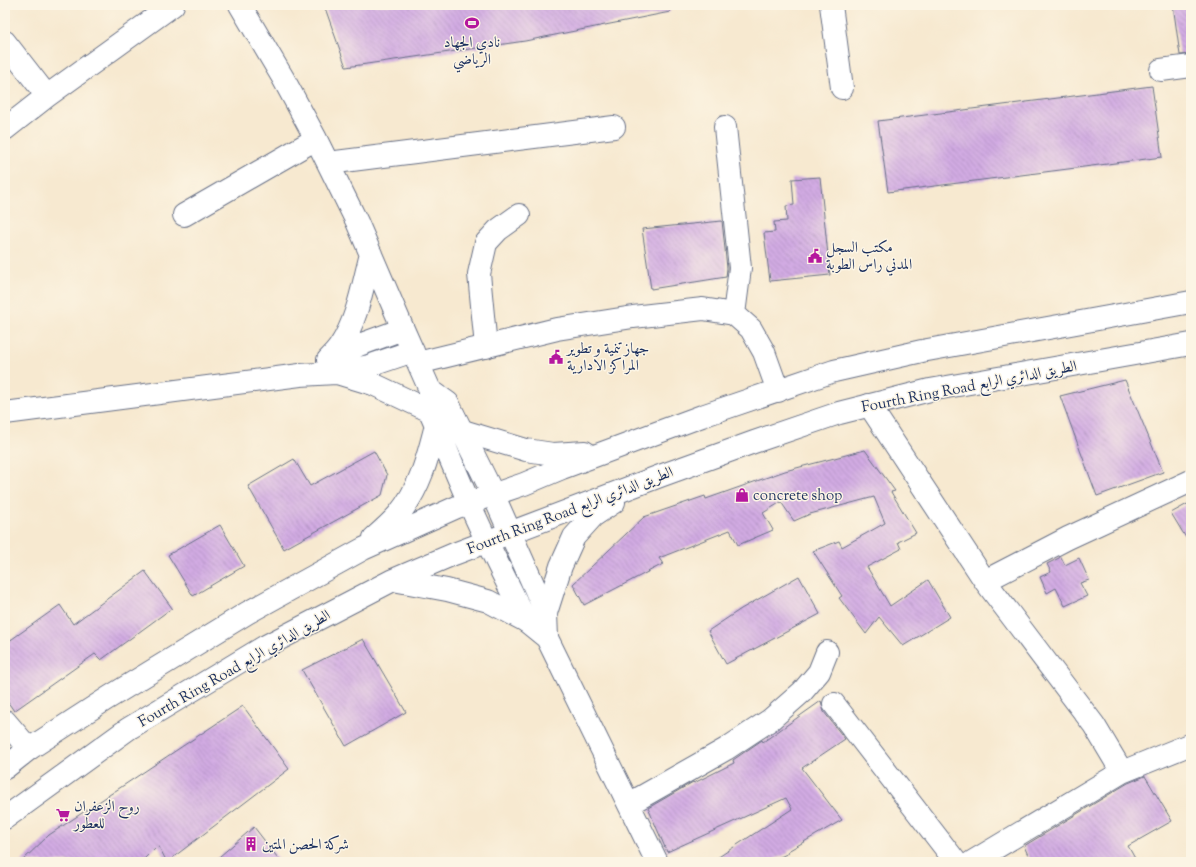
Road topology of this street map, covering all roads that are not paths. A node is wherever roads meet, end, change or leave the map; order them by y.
1 (173, 5) edge
2 (240, 5) edge
3 (831, 5) edge
4 (5, 42) edge
5 (1191, 66) edge
6 (1161, 70) dead end
7 (842, 88) dead end
8 (47, 96) junction
9 (614, 126) dead end
10 (725, 127) dead end
11 (5, 130) edge
12 (316, 139) junction
13 (328, 163) junction
14 (184, 215) dead end
15 (519, 215) dead end
16 (371, 254) junction
17 (1191, 302) edge
18 (734, 314) junction
19 (403, 329) junction
20 (1191, 344) edge
21 (486, 346) junction
22 (415, 357) junction
23 (332, 367) junction
24 (778, 391) junction
25 (869, 405) junction
26 (432, 408) junction
27 (5, 413) edge
28 (463, 431) junction
29 (610, 450) junction
30 (660, 476) junction
31 (1191, 481) edge
32 (493, 494) junction
33 (469, 503) junction
34 (510, 534) junction
35 (487, 542) junction
36 (362, 549) junction
37 (393, 580) junction
38 (985, 581) junction
39 (546, 613) junction
40 (526, 621) junction
41 (547, 638) junction
42 (828, 652) dead end
43 (834, 704) dead end
44 (5, 721) edge
45 (1191, 744) edge
46 (29, 749) junction
47 (5, 768) edge
48 (1122, 772) junction
49 (629, 804) junction
50 (5, 818) edge
51 (657, 862) edge
52 (956, 862) edge
53 (972, 862) edge

1 - 8 street
2 - 12 street
3 - 7 street
4 - 8 street
5 - 6 street
8 - 11 street
9 - 13 street
10 - 18 street
12 - 13 street
12 - 14 street
13 - 16 street
15 - 21 street
16 - 19 street
16 - 23 street
17 - 24 street
18 - 21 street
18 - 24 street
19 - 22 street
19 - 23 street
20 - 25 street, Fourth Ring Road الطريق الدائري الرابع
21 - 22 street
22 - 23 street
22 - 26 street
23 - 26 street
23 - 27 street
24 - 29 street
25 - 30 street, Fourth Ring Road الطريق الدائري الرابع
25 - 38 street
26 - 28 street
26 - 33 street
26 - 36 street
28 - 29 street
28 - 32 street
29 - 32 street
30 - 34 street, Fourth Ring Road الطريق الدائري الرابع
30 - 39 street
31 - 38 street
32 - 33 street
32 - 34 street
33 - 35 street
33 - 36 street
34 - 35 street, Fourth Ring Road الطريق الدائري الرابع
34 - 39 street
35 - 37 street, Fourth Ring Road الطريق الدائري الرابع
35 - 40 street
36 - 46 street
37 - 40 street
37 - 50 street, Fourth Ring Road الطريق الدائري الرابع
38 - 48 street
39 - 41 street
40 - 41 street
41 - 49 street
42 - 49 street
43 - 52 street
44 - 46 street
45 - 48 street
46 - 47 street
48 - 53 street
49 - 51 street

